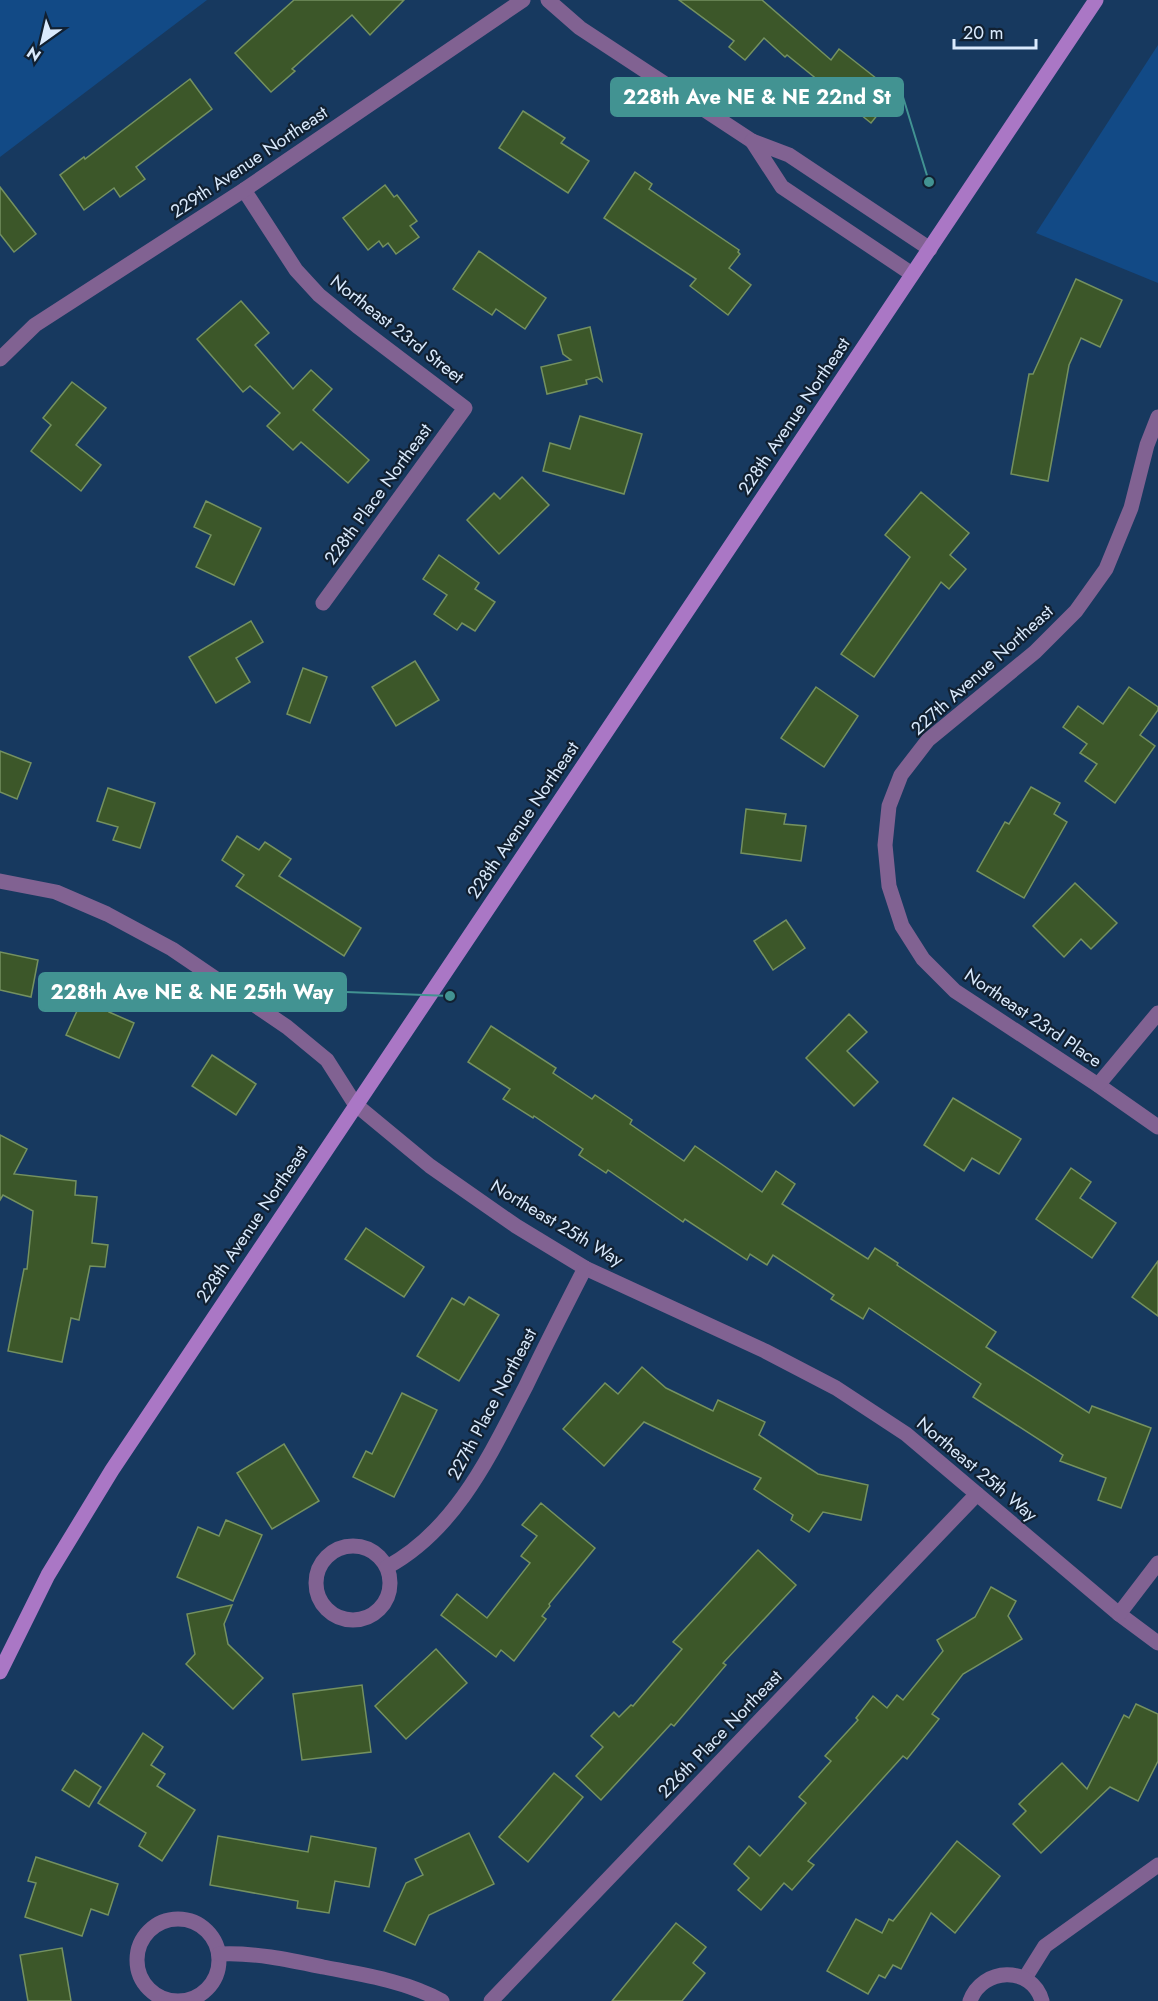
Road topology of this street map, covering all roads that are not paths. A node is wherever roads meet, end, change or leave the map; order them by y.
1 (523, 0) edge
2 (548, 0) edge
3 (1096, 0) edge
4 (752, 141) junction
5 (244, 190) junction
6 (930, 249) junction
7 (912, 274) junction
8 (0, 359) edge
9 (465, 408) joint
10 (1158, 417) edge
11 (323, 603) dead end
12 (0, 881) edge
13 (902, 926) joint
14 (1158, 1013) edge
15 (1098, 1085) junction
16 (356, 1104) junction
17 (1158, 1127) edge
18 (585, 1268) junction
19 (977, 1494) junction
20 (1158, 1563) edge
21 (387, 1567) junction
22 (1119, 1614) junction
23 (1158, 1643) edge
24 (0, 1672) edge
25 (1158, 1865) edge
26 (219, 1954) junction
27 (1025, 1978) junction
28 (442, 2001) edge
29 (491, 2001) edge
30 (970, 2001) edge
31 (1042, 2001) edge

1 - 5 street, 229th Avenue Northeast
2 - 4 street
3 - 6 main road, 228th Avenue Northeast
4 - 6 street
4 - 7 street
5 - 8 street, 229th Avenue Northeast
5 - 9 street, Northeast 23rd Street
6 - 7 main road, 228th Avenue Northeast
7 - 16 main road, 228th Avenue Northeast
9 - 11 street, 228th Place Northeast
10 - 13 street, 227th Avenue Northeast
12 - 16 street, Northeast 25th Way
13 - 15 street, Northeast 23rd Place
14 - 15 street
15 - 17 street, Northeast 23rd Place
16 - 18 street, Northeast 25th Way
16 - 24 main road, 228th Avenue Northeast
18 - 19 street, Northeast 25th Way
18 - 21 street, 227th Place Northeast
19 - 22 street, Northeast 25th Way
19 - 29 street, 226th Place Northeast
20 - 22 street
21 - 21 street
22 - 23 street, Northeast 25th Way
25 - 27 street
26 - 26 street
26 - 28 street
27 - 30 street
27 - 31 street

